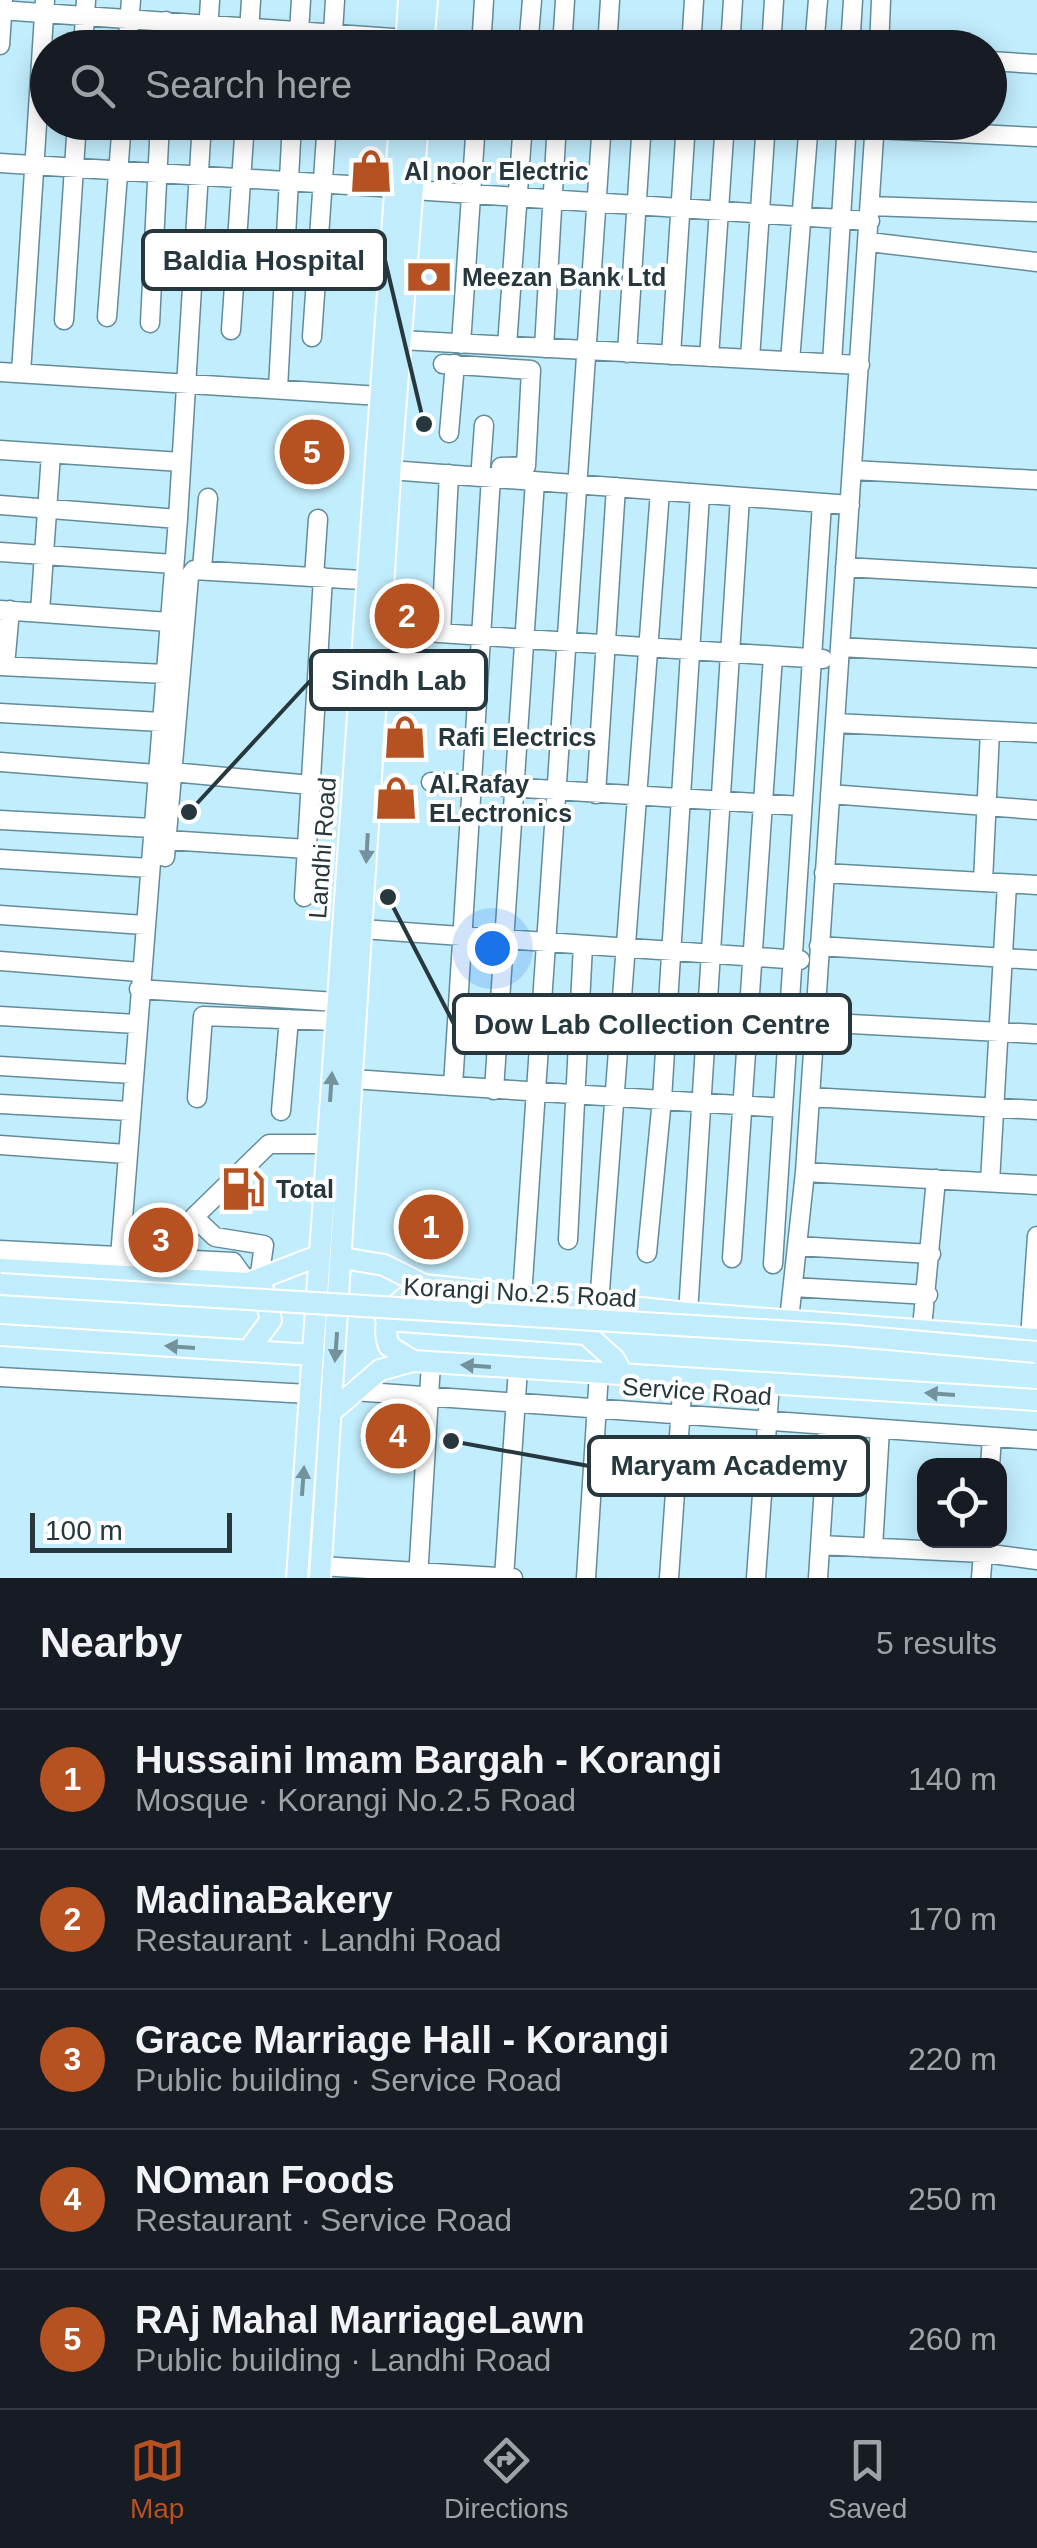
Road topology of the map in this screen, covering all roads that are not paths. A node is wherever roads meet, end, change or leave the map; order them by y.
1 (210, 0) edge
2 (251, 0) edge
3 (301, 0) edge
4 (335, 0) edge
5 (409, 0) edge
6 (427, 0) edge
7 (484, 0) edge
8 (532, 0) edge
9 (565, 0) edge
10 (610, 0) edge
11 (694, 0) edge
12 (733, 0) edge
13 (774, 0) edge
14 (818, 0) edge
15 (854, 0) edge
16 (881, 0) edge
17 (44, 6) edge
18 (2, 7) edge
19 (86, 8) edge
20 (130, 9) edge
21 (166, 20) junction
22 (209, 24) junction
23 (249, 26) junction
24 (166, 30) edge
25 (208, 30) edge
26 (249, 30) edge
27 (264, 30) edge
28 (299, 30) edge
29 (333, 30) edge
30 (413, 30) edge
31 (419, 30) edge
32 (482, 30) edge
33 (530, 30) edge
34 (563, 30) edge
35 (608, 30) edge
36 (692, 30) edge
37 (731, 30) edge
38 (772, 30) edge
39 (816, 30) edge
40 (852, 30) edge
41 (880, 30) edge
42 (0, 45) edge
43 (1007, 62) edge
44 (1037, 64) edge
45 (1007, 135) edge
46 (1037, 137) edge
47 (36, 140) edge
48 (75, 140) edge
49 (121, 140) edge
50 (159, 140) edge
51 (201, 140) edge
52 (244, 140) edge
53 (291, 140) edge
54 (326, 140) edge
55 (401, 140) edge
56 (415, 140) edge
57 (475, 140) edge
58 (522, 140) edge
59 (556, 140) edge
60 (601, 140) edge
61 (641, 140) edge
62 (685, 140) edge
63 (724, 140) edge
64 (765, 140) edge
65 (808, 140) edge
66 (846, 140) edge
67 (874, 140) edge
68 (0, 163) edge
69 (34, 165) junction
70 (73, 168) junction
71 (118, 171) junction
72 (157, 173) junction
73 (198, 176) junction
74 (242, 178) junction
75 (288, 180) junction
76 (323, 183) junction
77 (405, 189) junction
78 (472, 194) junction
79 (518, 198) junction
80 (552, 200) junction
81 (596, 203) junction
82 (636, 206) junction
83 (681, 208) junction
84 (720, 211) junction
85 (1037, 212) edge
86 (870, 213) junction
87 (760, 214) junction
88 (802, 216) junction
89 (844, 219) junction
90 (869, 242) junction
91 (1037, 262) edge
92 (108, 318) dead end
93 (64, 320) dead end
94 (150, 323) dead end
95 (230, 330) dead end
96 (312, 337) dead end
97 (402, 340) junction
98 (461, 344) junction
99 (507, 346) junction
100 (544, 348) junction
101 (586, 350) junction
102 (627, 352) junction
103 (671, 355) junction
104 (710, 357) junction
105 (750, 359) junction
106 (790, 361) junction
107 (832, 363) junction
108 (860, 364) junction
109 (0, 372) edge
110 (21, 373) junction
111 (185, 383) junction
112 (278, 389) junction
113 (380, 396) junction
114 (484, 425) dead end
115 (449, 432) dead end
116 (0, 450) edge
117 (51, 454) junction
118 (180, 462) junction
119 (391, 466) junction
120 (420, 468) junction
121 (852, 470) junction
122 (486, 472) junction
123 (448, 474) junction
124 (1037, 480) edge
125 (535, 481) junction
126 (578, 484) junction
127 (616, 487) junction
128 (660, 491) junction
129 (700, 494) junction
130 (740, 497) junction
131 (208, 498) dead end
132 (822, 503) junction
133 (0, 504) edge
134 (850, 506) junction
135 (47, 507) junction
136 (178, 518) junction
137 (318, 520) dead end
138 (0, 552) edge
139 (43, 554) junction
140 (174, 564) junction
141 (846, 567) junction
142 (202, 568) junction
143 (318, 577) junction
144 (1037, 578) edge
145 (375, 581) junction
146 (5, 610) edge
147 (40, 612) junction
148 (169, 622) junction
149 (380, 629) junction
150 (441, 633) junction
151 (481, 636) junction
152 (524, 638) junction
153 (568, 642) junction
154 (606, 644) junction
155 (648, 647) junction
156 (690, 650) junction
157 (730, 652) junction
158 (840, 653) junction
159 (773, 656) junction
160 (812, 658) junction
161 (1037, 658) edge
162 (3, 666) edge
163 (165, 674) junction
164 (0, 712) edge
165 (161, 722) junction
166 (835, 723) junction
167 (990, 731) junction
168 (1037, 734) edge
169 (0, 762) edge
170 (164, 773) junction
171 (431, 782) dead end
172 (472, 785) junction
173 (311, 786) junction
174 (514, 788) junction
175 (557, 791) junction
176 (596, 794) junction
177 (830, 794) junction
178 (638, 797) junction
179 (681, 799) junction
180 (720, 801) junction
181 (763, 804) junction
182 (802, 806) junction
183 (986, 806) junction
184 (1037, 810) edge
185 (0, 820) edge
186 (161, 842) junction
187 (307, 849) junction
188 (0, 859) edge
189 (148, 868) junction
190 (824, 873) junction
191 (983, 882) junction
192 (1007, 884) junction
193 (1037, 886) edge
194 (304, 897) dead end
195 (0, 915) edge
196 (144, 925) junction
197 (362, 929) junction
198 (462, 936) junction
199 (504, 939) junction
200 (546, 942) junction
201 (583, 945) junction
202 (627, 948) junction
203 (672, 951) junction
204 (710, 954) junction
205 (818, 954) junction
206 (752, 957) junction
207 (1002, 958) junction
208 (792, 960) junction
209 (1037, 960) edge
210 (0, 961) edge
211 (140, 980) junction
212 (335, 1012) junction
213 (0, 1016) edge
214 (289, 1020) junction
215 (814, 1022) junction
216 (136, 1024) junction
217 (998, 1032) junction
218 (1037, 1034) edge
219 (0, 1066) edge
220 (132, 1074) junction
221 (353, 1080) junction
222 (453, 1086) junction
223 (494, 1090) junction
224 (536, 1094) junction
225 (578, 1096) junction
226 (810, 1096) junction
227 (198, 1098) dead end
228 (616, 1098) junction
229 (662, 1099) junction
230 (700, 1100) junction
231 (0, 1104) edge
232 (744, 1104) junction
233 (783, 1108) junction
234 (994, 1108) junction
235 (129, 1110) junction
236 (281, 1110) dead end
237 (1037, 1110) edge
238 (327, 1144) junction
239 (0, 1146) edge
240 (126, 1154) junction
241 (805, 1172) junction
242 (936, 1179) junction
243 (990, 1182) junction
244 (1037, 1185) edge
245 (1037, 1236) edge
246 (215, 1237) junction
247 (568, 1240) dead end
248 (797, 1246) junction
249 (0, 1250) edge
250 (647, 1253) dead end
251 (931, 1254) junction
252 (320, 1255) junction
253 (120, 1257) junction
254 (343, 1258) junction
255 (732, 1258) dead end
256 (211, 1261) junction
257 (1036, 1262) edge
258 (773, 1264) dead end
259 (0, 1269) edge
260 (253, 1281) junction
261 (0, 1284) edge
262 (424, 1286) junction
263 (793, 1287) junction
264 (928, 1295) junction
265 (522, 1296) junction
266 (1035, 1300) edge
267 (598, 1304) junction
268 (688, 1313) junction
269 (386, 1320) junction
270 (790, 1320) junction
271 (922, 1328) junction
272 (0, 1335) edge
273 (1035, 1345) edge
274 (248, 1351) junction
275 (313, 1355) junction
276 (422, 1362) junction
277 (518, 1368) junction
278 (599, 1373) junction
279 (623, 1375) junction
280 (0, 1377) edge
281 (683, 1379) junction
282 (770, 1384) junction
283 (353, 1390) junction
284 (309, 1394) junction
285 (429, 1398) junction
286 (1037, 1400) edge
287 (516, 1404) junction
288 (597, 1410) junction
289 (332, 1412) junction
290 (680, 1416) junction
291 (767, 1421) junction
292 (828, 1425) junction
293 (880, 1429) junction
294 (992, 1437) junction
295 (1037, 1440) edge
296 (991, 1458) edge
297 (820, 1546) junction
298 (872, 1548) junction
299 (917, 1548) edge
300 (984, 1548) edge
301 (988, 1548) edge
302 (1037, 1560) edge
303 (320, 1572) edge
304 (418, 1575) edge
305 (297, 1578) edge
306 (504, 1578) edge
307 (514, 1578) edge
308 (586, 1578) edge
309 (669, 1578) edge
310 (756, 1578) edge
311 (818, 1578) edge
312 (982, 1578) edge

1 - 22 street
2 - 23 street
3 - 28 street
4 - 29 street
5 - 30 main road
6 - 31 main road
7 - 32 street
8 - 33 street
9 - 34 street
10 - 35 street
11 - 36 street
12 - 37 street
13 - 38 street
14 - 39 street
15 - 40 street
16 - 41 street
17 - 18 street
17 - 19 street
18 - 42 street
19 - 20 street
20 - 21 street
21 - 22 street
21 - 24 street
22 - 23 street
22 - 25 street
23 - 26 street
23 - 27 street
43 - 44 street
45 - 46 street
47 - 69 street
48 - 70 street
49 - 71 street
50 - 72 street
51 - 73 street
52 - 74 street
53 - 75 street
54 - 76 street
55 - 77 main road, Landhi Road
56 - 77 main road, Landhi Road
57 - 78 street
58 - 79 street
59 - 80 street
60 - 81 street
61 - 82 street
62 - 83 street
63 - 84 street
64 - 87 street
65 - 88 street
66 - 89 street
67 - 86 street
68 - 69 street
69 - 70 street
69 - 110 street
70 - 71 street
70 - 93 street
71 - 72 street
71 - 92 street
72 - 73 street
72 - 94 street
73 - 74 street
73 - 111 street
74 - 75 street
74 - 95 street
75 - 76 street
75 - 112 street
76 - 77 street
76 - 96 street
77 - 78 street
77 - 97 main road, Landhi Road
77 - 113 main road, Landhi Road
78 - 79 street
78 - 98 street
79 - 80 street
79 - 99 street
80 - 81 street
80 - 100 street
81 - 82 street
81 - 101 street
82 - 83 street
82 - 102 street
83 - 84 street
83 - 103 street
84 - 87 street
84 - 104 street
85 - 86 street
86 - 89 street
86 - 90 street
87 - 88 street
87 - 105 street
88 - 89 street
88 - 106 street
89 - 107 street
90 - 91 street
90 - 108 street
97 - 98 street
97 - 119 main road, Landhi Road
98 - 99 street
99 - 100 street
100 - 101 street
101 - 102 street
101 - 126 street
102 - 103 street
103 - 104 street
104 - 105 street
105 - 106 street
106 - 107 street
107 - 108 street
108 - 121 street
109 - 110 street
110 - 111 street
111 - 112 street
111 - 118 street
112 - 113 street
113 - 145 main road, Landhi Road
114 - 122 street
115 - 122 street
116 - 117 street
117 - 118 street
117 - 135 street
118 - 136 street
119 - 120 street
119 - 145 main road, Landhi Road
120 - 122 street
120 - 123 street
121 - 124 street
121 - 134 street
122 - 123 street
122 - 125 street
122 - 151 street
123 - 150 street
125 - 126 street
125 - 152 street
126 - 127 street
126 - 153 street
127 - 128 street
127 - 154 street
128 - 129 street
128 - 155 street
129 - 130 street
129 - 156 street
130 - 132 street
130 - 157 street
131 - 142 street
132 - 134 street
132 - 160 street
133 - 135 street
134 - 141 street
135 - 136 street
135 - 139 street
136 - 140 street
137 - 143 street
138 - 139 street
139 - 140 street
139 - 147 street
140 - 148 street
141 - 144 street
141 - 158 street
142 - 143 street
142 - 170 street
143 - 145 street
143 - 173 street
145 - 149 main road, Landhi Road
145 - 212 main road, Landhi Road
146 - 147 street
146 - 162 street
147 - 148 street
148 - 163 street
149 - 150 street
149 -> 197 main road, Landhi Road
150 - 151 street
151 - 152 street
151 - 172 street
152 - 153 street
152 - 174 street
153 - 154 street
153 - 175 street
154 - 155 street
154 - 176 street
155 - 156 street
155 - 178 street
156 - 157 street
156 - 179 street
157 - 159 street
157 - 180 street
158 - 160 street
158 - 161 street
158 - 166 street
159 - 160 street
159 - 181 street
160 - 182 street
162 - 163 street
163 - 165 street
164 - 165 street
165 - 170 street
166 - 167 street
166 - 177 street
167 - 168 street
167 - 183 street
169 - 170 street
170 - 173 street
170 - 186 street
171 - 172 street
172 - 174 street
172 - 198 street
173 - 187 street
174 - 175 street
174 - 199 street
175 - 176 street
175 - 200 street
176 - 178 street
177 - 183 street
177 - 190 street
178 - 179 street
178 - 202 street
179 - 180 street
179 - 203 street
180 - 181 street
180 - 204 street
181 - 182 street
181 - 206 street
182 - 208 street
183 - 184 street
183 - 191 street
185 - 186 street
186 - 187 street
186 - 189 street
187 - 194 street
188 - 189 street
189 - 196 street
190 - 191 street
190 - 205 street
191 - 192 street
192 - 193 street
192 - 207 street
195 - 196 street
196 - 211 street
197 - 198 street
197 - 221 main road, Landhi Road
198 - 199 street
198 - 222 street
199 - 200 street
199 - 223 street
200 - 201 street
200 - 224 street
201 - 202 street
201 - 225 street
202 - 203 street
202 - 228 street
203 - 204 street
203 - 229 street
204 - 206 street
204 - 230 street
205 - 207 street
205 - 208 street
205 - 215 street
206 - 208 street
206 - 232 street
207 - 209 street
207 - 217 street
208 - 233 street
210 - 211 street
211 - 212 street
211 - 216 street
212 - 214 street
238 -> 212 main road, Landhi Road
213 - 216 street
214 - 227 street
214 - 236 street
215 - 217 street
215 - 226 street
216 - 220 street
217 - 218 street
217 - 234 street
219 - 220 street
220 - 235 street
221 - 222 street
221 - 254 main road, Landhi Road
222 - 223 street
223 - 224 street
224 - 225 street
224 - 265 street
225 - 228 street
225 - 247 street
226 - 234 street
226 - 241 street
228 - 229 street
228 - 267 street
229 - 230 street
229 - 250 street
230 - 232 street
230 - 268 street
231 - 235 street
232 - 233 street
232 - 255 street
233 - 258 street
234 - 237 street
234 - 243 street
235 - 240 street
238 - 246 street
238 - 252 main road, Landhi Road
239 - 240 street
240 - 253 street
241 - 242 street
241 - 248 street
242 - 243 street
242 - 251 street
243 - 244 street
245 - 257 street
246 - 256 street
246 - 260 street
248 - 251 street
248 - 263 street
249 - 253 street
251 - 264 street
252 - 260 main road
252 - 275 main road, Landhi Road
253 - 256 street
254 - 262 main road
254 -> 289 main road, Landhi Road
256 - 260 street
257 - 266 street
259 - 260 main road
260 - 274 main road
261 - 273 main road, Korangi No.2.5 Road, bridge
262 - 265 main road
262 - 269 main road
263 - 264 street
263 - 270 street
264 - 271 street
265 - 267 main road
266 - 273 street
267 - 268 main road
268 - 270 main road
269 - 276 main road
269 - 279 main road
270 - 271 main road
271 - 273 main road
274 -> 272 main road
274 - 275 main road
275 - 284 main road, Landhi Road
277 -> 276 main road
276 - 283 main road
276 - 285 street
277 - 278 main road
277 - 287 street
278 - 279 main road
278 - 288 street
279 - 281 main road
280 - 284 street
281 - 282 main road
281 - 290 street
286 -> 282 main road
282 - 291 street
283 - 285 street, Service Road
283 - 289 main road
305 -> 284 main road, Landhi Road
285 - 287 street, Service Road
285 - 304 street
287 - 288 street, Service Road
287 - 306 street
288 - 290 street, Service Road
288 - 308 street
289 - 303 main road, Landhi Road
290 - 291 street, Service Road
290 - 309 street
291 - 292 street, Service Road
291 - 310 street
292 - 293 street, Service Road
292 - 297 street
293 - 294 street, Service Road
293 - 298 street
294 - 295 street, Service Road
294 - 296 street
297 - 298 street
297 - 311 street
298 - 299 street
300 - 312 street
301 - 302 street
303 - 304 street
304 - 306 street
306 - 307 street

